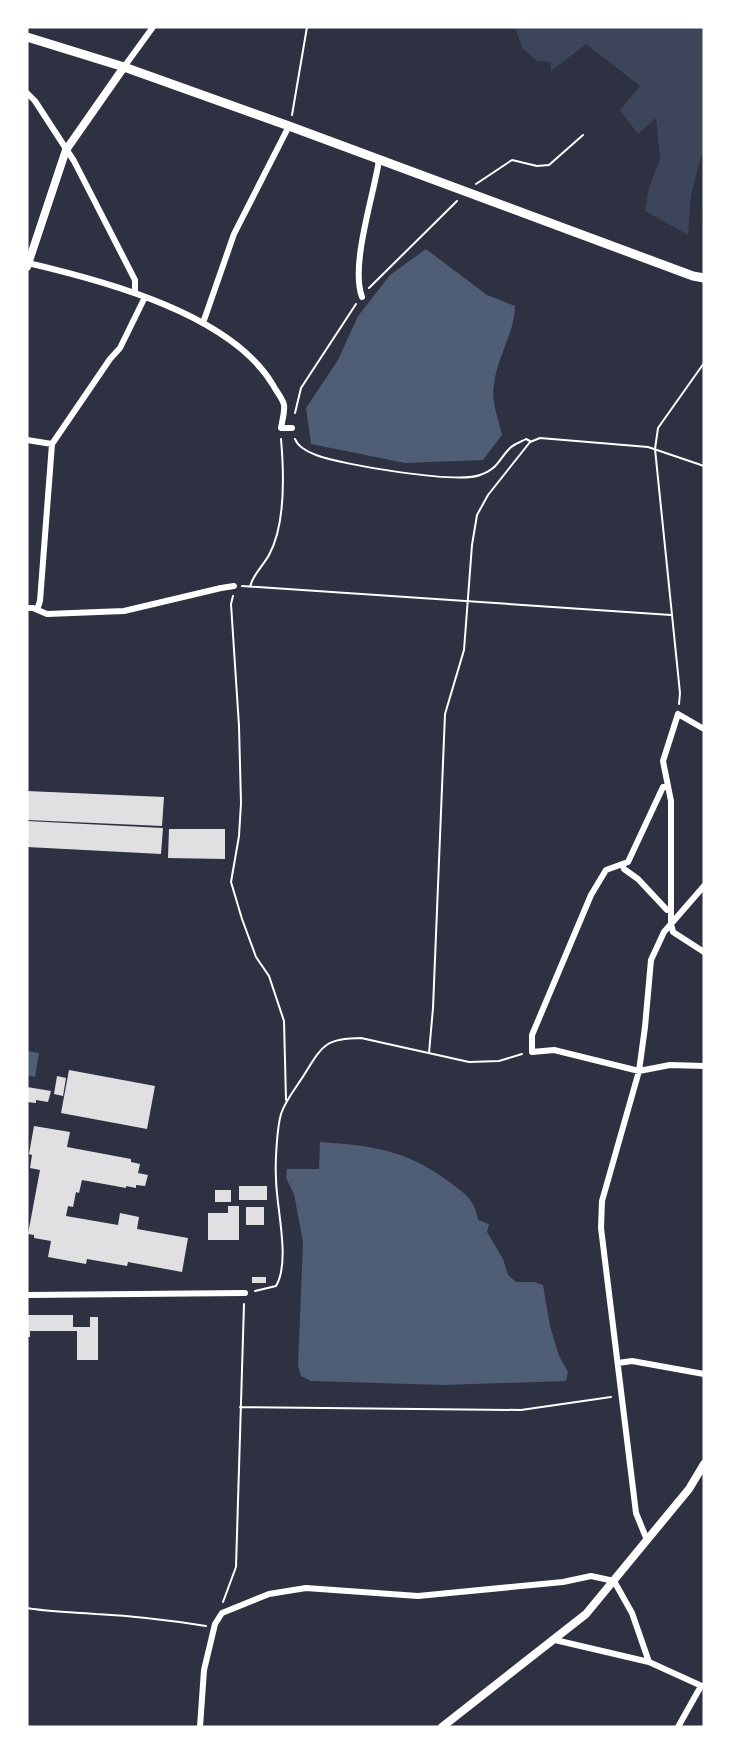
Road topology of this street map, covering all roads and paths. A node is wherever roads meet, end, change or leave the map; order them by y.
1 (153, 27) edge
2 (307, 27) edge
3 (27, 37) edge
4 (124, 67) junction
5 (27, 93) edge
6 (289, 126) junction
7 (583, 135) dead end
8 (66, 150) junction
9 (379, 160) junction
10 (466, 192) junction
11 (28, 265) edge
12 (704, 278) edge
13 (135, 294) junction
14 (145, 297) junction
15 (362, 297) junction
16 (203, 323) junction
17 (704, 363) edge
18 (280, 428) junction
19 (291, 428) junction
20 (27, 440) edge
21 (530, 442) junction
22 (52, 444) junction
23 (655, 449) junction
24 (704, 466) edge
25 (234, 586) junction
26 (250, 587) junction
27 (468, 602) junction
28 (27, 608) edge
29 (37, 610) junction
30 (671, 615) junction
31 (678, 714) junction
32 (704, 729) edge
33 (668, 786) junction
34 (622, 864) junction
35 (704, 886) edge
36 (671, 910) junction
37 (671, 924) junction
38 (704, 952) edge
39 (532, 1052) junction
40 (429, 1053) junction
41 (704, 1066) edge
42 (639, 1071) junction
43 (286, 1100) junction
44 (244, 1293) junction
45 (27, 1295) edge
46 (618, 1363) junction
47 (704, 1373) edge
48 (623, 1396) junction
49 (240, 1407) junction
50 (704, 1464) edge
51 (647, 1540) junction
52 (614, 1581) junction
53 (27, 1608) edge
54 (222, 1613) junction
55 (214, 1628) junction
56 (555, 1640) junction
57 (649, 1662) junction
58 (703, 1687) edge
59 (200, 1727) edge
60 (442, 1727) edge
61 (678, 1727) edge

1 - 4 street
2 - 6 path
3 - 4 main road
4 - 6 main road
4 - 8 street
5 - 8 street
6 - 9 main road
6 - 16 street
7 - 10 path
8 - 11 street
8 - 13 street
9 - 10 main road
9 - 15 street
10 - 12 main road
10 - 15 path
11 - 13 street
13 - 14 street
14 - 16 street
14 - 22 street
15 - 19 path
16 - 18 street
17 - 23 path
18 - 19 street
18 - 26 path
19 - 21 path
20 - 22 street
21 - 23 path
21 - 27 path
22 - 29 street
23 - 24 path
23 - 30 path
25 - 26 path
25 - 29 street
25 - 43 path
26 - 27 path
27 - 30 path
27 - 40 path
28 - 29 street
30 - 31 path
31 - 32 street
31 - 33 street
33 - 34 street
33 - 36 street
34 - 36 street
34 - 39 street
35 - 37 street
36 - 37 street
37 - 38 street
37 - 42 street
39 - 40 path
39 - 42 street
40 - 43 path
41 - 42 street
42 - 46 street
43 - 44 path
44 - 45 street
44 - 49 path
46 - 47 street
46 - 48 street
48 - 49 path
48 - 51 street
49 - 54 path
50 - 51 street
51 - 52 street
52 - 54 street
52 - 56 street
52 - 57 street
53 - 55 path
54 - 55 street
55 - 59 street
56 - 57 street
56 - 60 street
57 - 58 street
58 - 61 street

